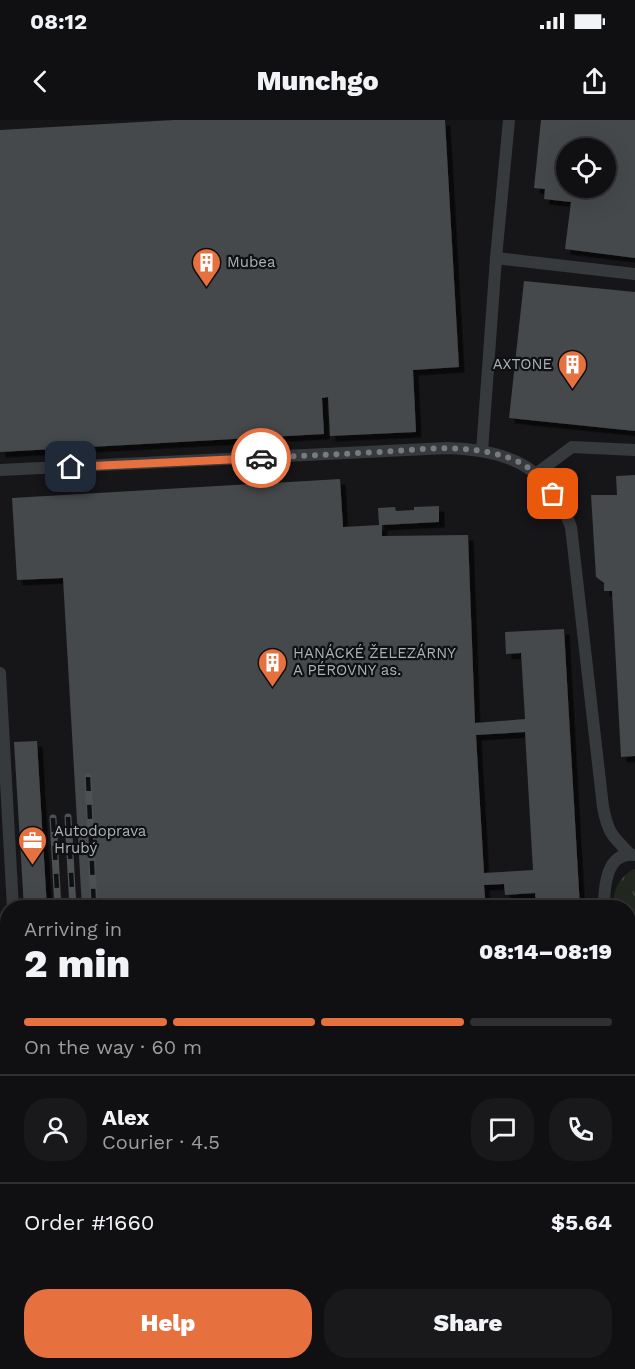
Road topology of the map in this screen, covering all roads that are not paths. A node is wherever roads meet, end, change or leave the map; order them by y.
1 (509, 120) edge
2 (496, 258) junction
3 (635, 274) edge
4 (635, 450) edge
5 (482, 451) junction
6 (0, 470) edge
7 (537, 473) junction
8 (0, 673) edge
9 (633, 854) edge
10 (13, 900) edge
11 (603, 900) edge

1 - 2 lane
2 - 3 lane
2 - 5 lane
4 - 7 lane
5 - 6 lane
5 - 7 lane
7 - 9 lane
8 - 10 lane
9 - 11 lane

